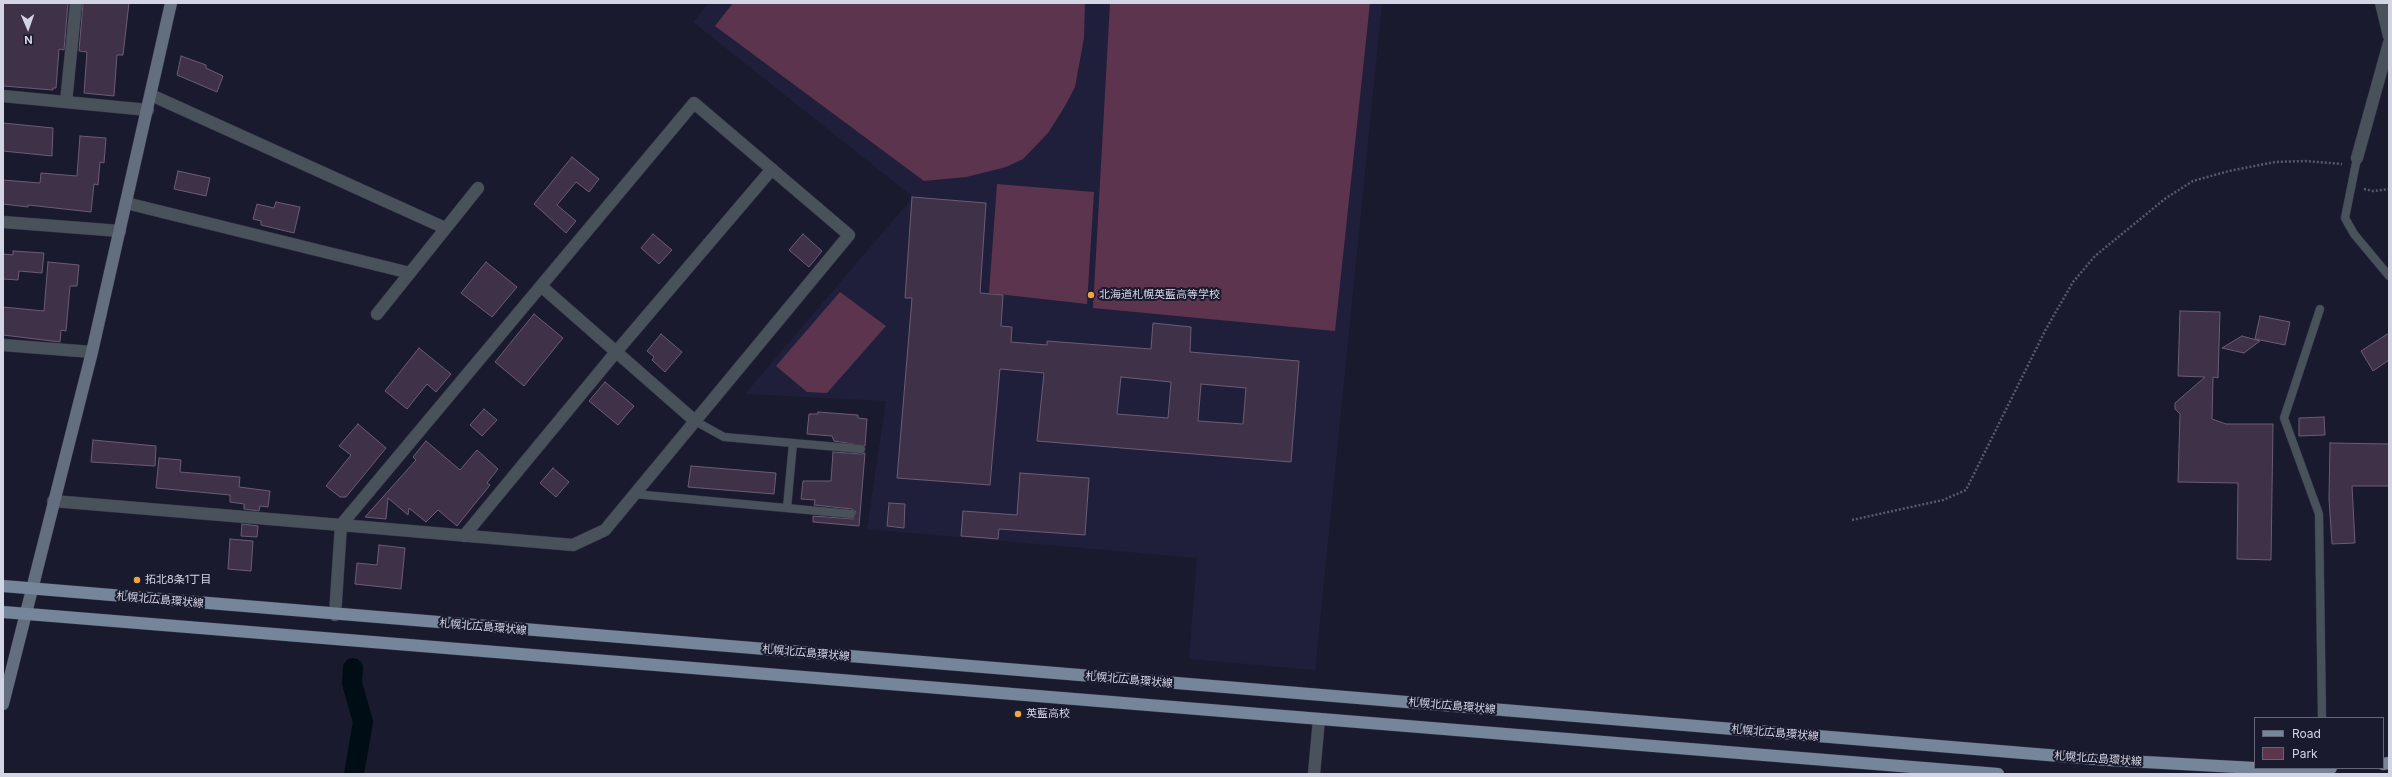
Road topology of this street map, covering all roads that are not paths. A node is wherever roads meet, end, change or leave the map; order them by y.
1 (76, 3) edge
2 (172, 3) edge
3 (2382, 3) edge
4 (2389, 36) edge
5 (2389, 43) edge
6 (151, 95) junction
7 (3, 96) edge
8 (66, 102) junction
9 (148, 110) junction
10 (2357, 158) joint
11 (772, 169) junction
12 (478, 188) dead end
13 (126, 202) junction
14 (3, 222) edge
15 (445, 228) junction
16 (120, 231) junction
17 (410, 273) junction
18 (2389, 276) edge
19 (541, 286) junction
20 (2320, 309) dead end
21 (377, 314) dead end
22 (3, 345) edge
23 (92, 352) junction
24 (616, 352) junction
25 (695, 422) junction
26 (793, 443) junction
27 (862, 449) dead end
28 (634, 494) junction
29 (54, 501) junction
30 (787, 508) junction
31 (852, 514) dead end
32 (341, 525) junction
33 (464, 536) junction
34 (3, 586) edge
35 (32, 589) junction
36 (3, 612) edge
37 (27, 615) junction
38 (335, 615) junction
39 (3, 704) edge
40 (2322, 717) edge
41 (1318, 719) junction
42 (2254, 768) edge
43 (2278, 769) edge
44 (2313, 769) edge
45 (1314, 774) edge
46 (1998, 774) edge

1 - 8 street
2 - 6 street
3 - 4 street
5 - 10 street
6 - 9 street
6 - 15 street
7 - 8 street
8 - 9 street
9 - 13 street
10 - 18 lane
11 - 19 street
11 - 24 street
11 - 25 street
12 - 15 street
13 - 16 street
13 - 17 street
14 - 16 street
15 - 17 street
16 - 23 street
17 - 21 street
19 - 24 street
19 - 32 street
20 - 40 lane
22 - 23 street
23 - 29 street
24 - 25 street
24 - 33 street
25 - 26 lane
25 - 28 street
26 - 27 lane
26 - 30 lane
28 - 30 lane
28 - 33 street
29 - 32 street
29 - 35 street
30 - 31 lane
32 - 33 street
32 - 38 street
34 - 35 main road, 札幌北広島環状線
35 - 37 street
35 - 38 main road, 札幌北広島環状線
36 - 37 main road, 札幌北広島環状線
37 - 39 street
37 - 41 main road, 札幌北広島環状線
38 - 42 main road, 札幌北広島環状線
41 - 45 street
41 - 46 main road, 札幌北広島環状線
43 - 44 main road, 札幌北広島環状線

